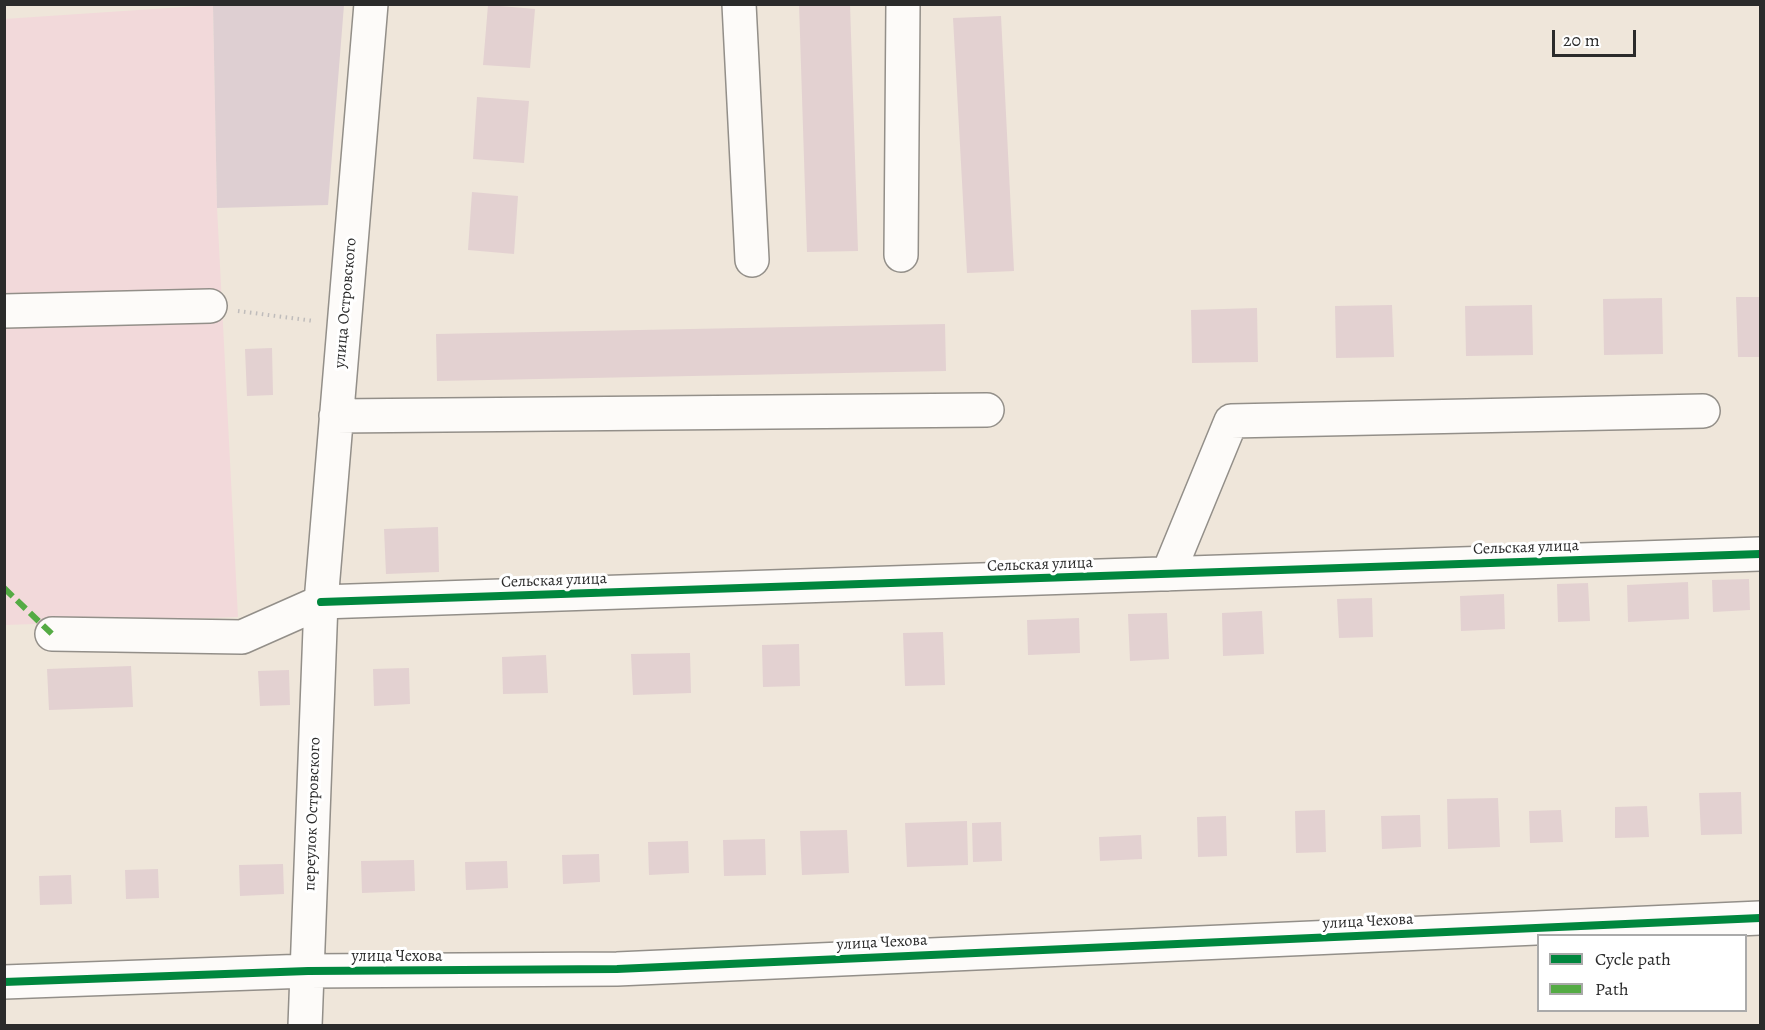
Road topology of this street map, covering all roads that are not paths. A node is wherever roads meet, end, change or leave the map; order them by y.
1 (371, 4) edge
2 (739, 4) edge
3 (903, 4) edge
4 (901, 255) dead end
5 (752, 260) dead end
6 (210, 306) road end
7 (4, 311) edge
8 (987, 410) dead end
9 (1703, 411) dead end
10 (336, 416) junction
11 (1761, 554) edge
12 (1168, 574) junction
13 (321, 602) junction
14 (52, 634) dead end
15 (1761, 918) edge
16 (308, 970) junction
17 (4, 982) edge
18 (305, 1026) edge

1 - 10 street, улица Островского
2 - 5 street
3 - 4 street
6 - 7 street
8 - 10 street
9 - 12 street
10 - 13 street, улица Островского
11 - 12 street, Сельская улица
12 - 13 street, Сельская улица
13 - 14 street
13 - 16 street, переулок Островского
15 - 16 street, улица Чехова
16 - 17 street, улица Чехова
16 - 18 street, переулок Островского

